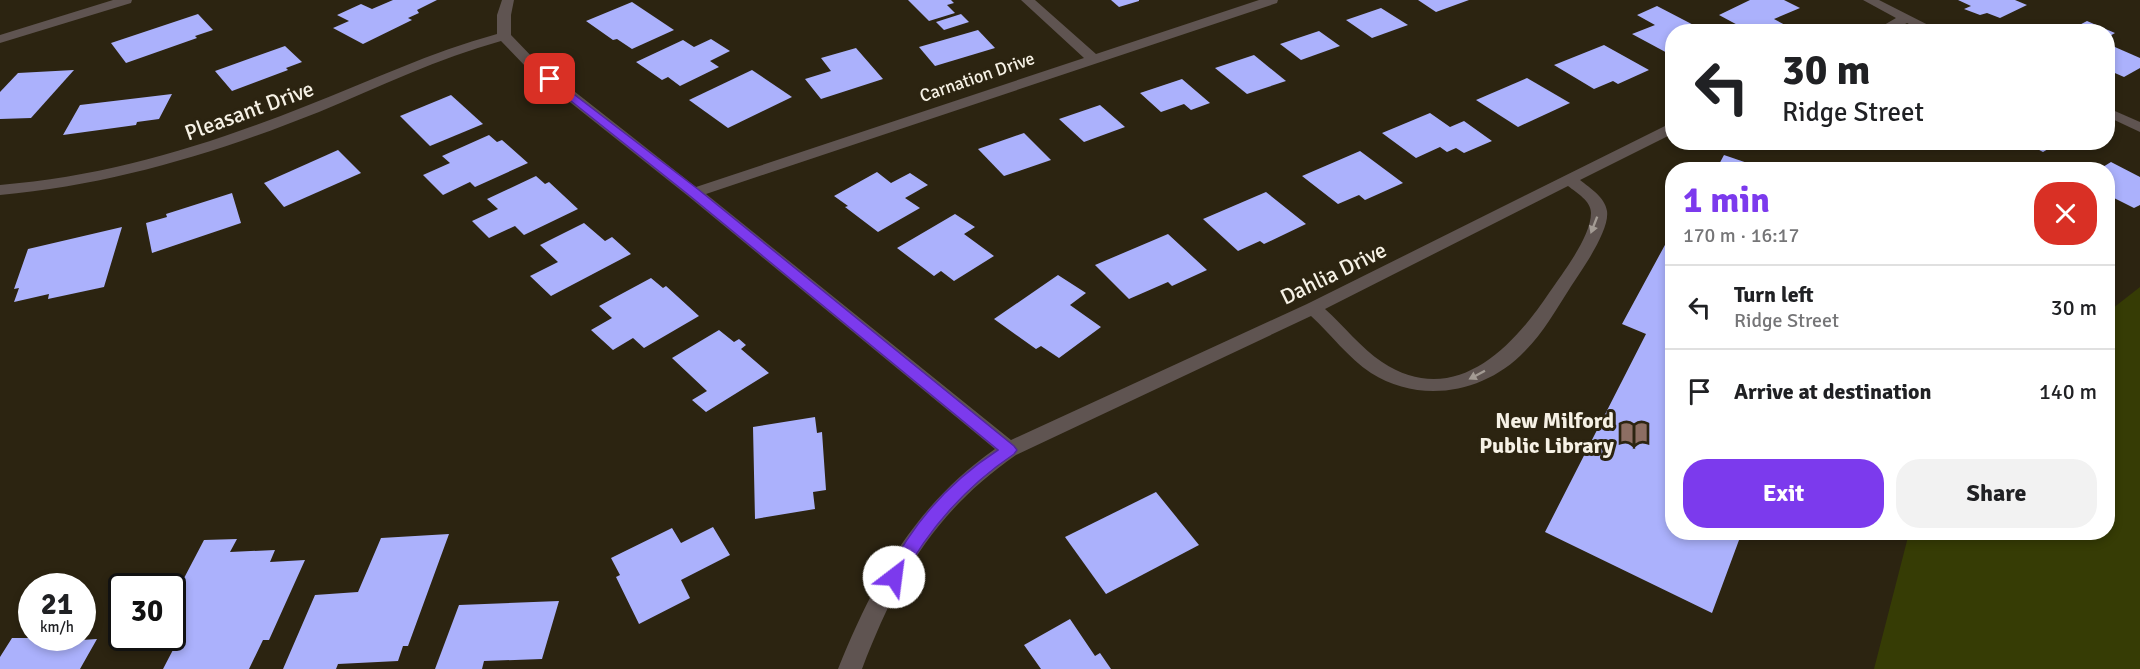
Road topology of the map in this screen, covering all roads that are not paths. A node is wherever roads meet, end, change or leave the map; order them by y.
1 (126, 0) edge
2 (508, 0) edge
3 (1027, 0) edge
4 (1272, 0) edge
5 (1869, 0) edge
6 (1907, 18) junction
7 (1895, 24) edge
8 (1919, 24) edge
9 (504, 36) junction
10 (0, 39) edge
11 (1093, 59) junction
12 (2115, 116) edge
13 (2140, 128) edge
14 (1665, 132) edge
15 (1570, 180) junction
16 (0, 190) edge
17 (694, 193) junction
18 (1313, 308) junction
19 (1009, 450) junction
20 (850, 669) edge

1 - 10 street
2 - 9 street
3 - 11 street
4 - 11 street, Carnation Drive
5 - 6 street
6 - 7 street
6 - 8 street
9 - 16 street, Pleasant Drive
9 - 17 street
11 - 17 street, Carnation Drive
12 - 13 street
14 - 15 street, Dahlia Drive
15 - 18 street, Dahlia Drive
15 -> 18 street
17 - 19 street
18 - 19 street, Dahlia Drive
19 - 20 street, Dahlia Drive

